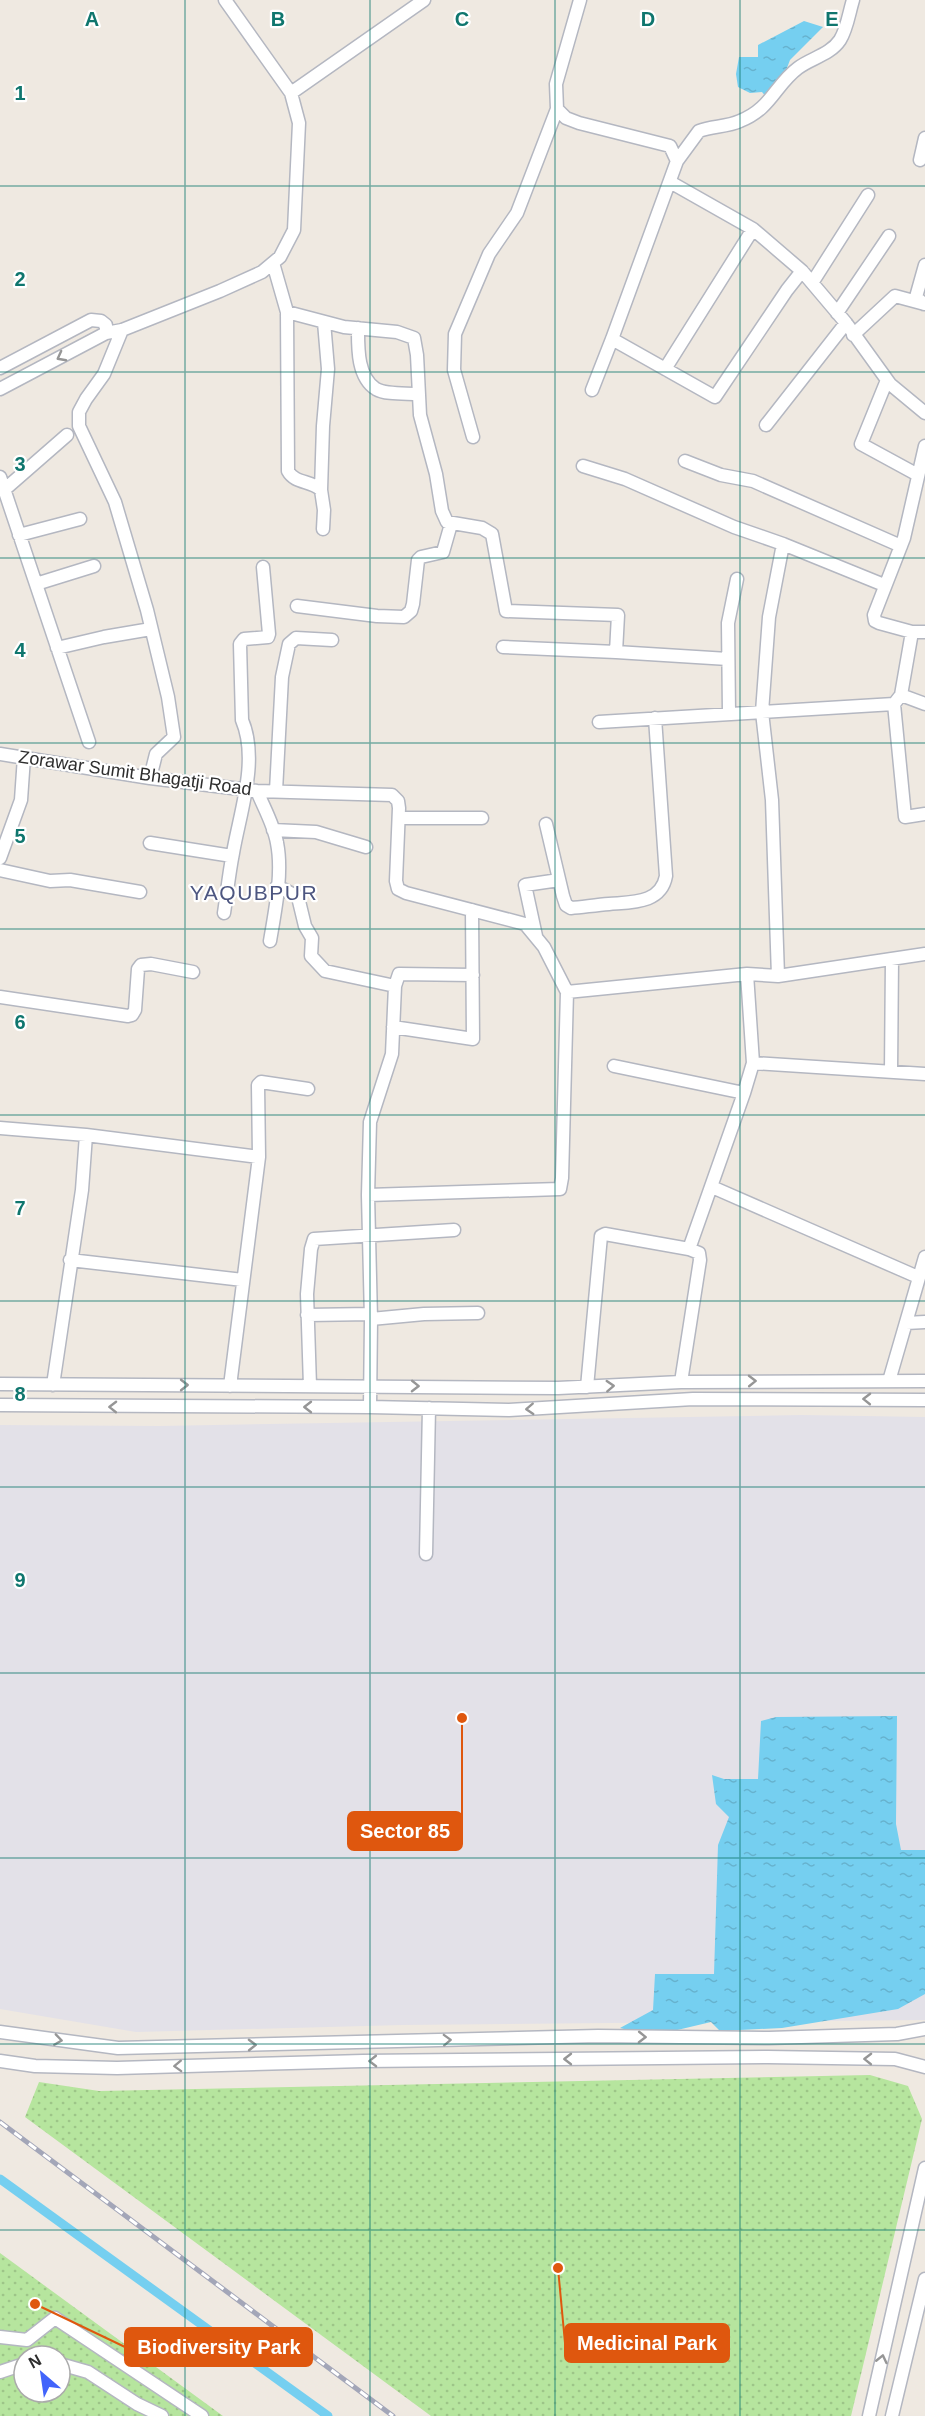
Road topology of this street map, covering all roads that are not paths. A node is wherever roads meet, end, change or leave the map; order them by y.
1 (225, 0) edge
2 (424, 0) edge
3 (580, 0) edge
4 (853, 0) edge
5 (291, 93) junction
6 (557, 109) junction
7 (925, 138) edge
8 (920, 160) dead end
9 (676, 161) junction
10 (670, 182) junction
11 (868, 195) dead end
12 (753, 229) junction
13 (889, 236) dead end
14 (273, 263) junction
15 (925, 265) edge
16 (802, 272) junction
17 (812, 283) junction
18 (923, 304) edge
19 (287, 312) junction
20 (837, 313) junction
21 (324, 322) junction
22 (846, 323) junction
23 (358, 328) junction
24 (122, 330) junction
25 (106, 333) junction
26 (853, 335) junction
27 (612, 339) junction
28 (0, 368) edge
29 (665, 369) junction
30 (887, 380) junction
31 (0, 389) edge
32 (592, 390) dead end
33 (418, 394) junction
34 (925, 413) edge
35 (766, 424) dead end
36 (68, 435) dead end
37 (473, 437) dead end
38 (925, 446) edge
39 (685, 461) dead end
40 (583, 466) dead end
41 (918, 475) junction
42 (0, 477) edge
43 (4, 490) junction
44 (321, 490) junction
45 (80, 519) dead end
46 (450, 525) junction
47 (323, 529) dead end
48 (19, 535) junction
49 (783, 544) junction
50 (901, 546) junction
51 (94, 566) dead end
52 (263, 567) dead end
53 (737, 579) dead end
54 (36, 584) junction
55 (884, 585) junction
56 (297, 606) dead end
57 (151, 629) junction
58 (912, 632) junction
59 (925, 632) edge
60 (332, 640) dead end
61 (503, 647) dead end
62 (57, 648) junction
63 (616, 652) junction
64 (728, 659) junction
65 (898, 699) junction
66 (925, 704) edge
67 (762, 712) junction
68 (729, 714) junction
69 (655, 718) junction
70 (599, 722) dead end
71 (89, 742) dead end
72 (0, 754) edge
73 (24, 757) junction
74 (150, 778) junction
75 (251, 790) junction
76 (276, 790) junction
77 (925, 814) edge
78 (399, 818) junction
79 (482, 818) dead end
80 (546, 824) dead end
81 (273, 830) junction
82 (150, 843) dead end
83 (366, 847) dead end
84 (232, 856) junction
85 (0, 858) edge
86 (0, 870) edge
87 (560, 880) junction
88 (277, 886) junction
89 (140, 891) dead end
90 (472, 910) junction
91 (224, 913) dead end
92 (536, 936) junction
93 (270, 941) dead end
94 (925, 954) edge
95 (892, 958) junction
96 (193, 972) dead end
97 (747, 974) junction
98 (473, 975) junction
99 (778, 976) junction
100 (395, 986) junction
101 (567, 992) junction
102 (0, 997) edge
103 (393, 1027) junction
104 (753, 1063) junction
105 (614, 1066) dead end
106 (891, 1072) junction
107 (925, 1074) edge
108 (308, 1089) dead end
109 (744, 1093) junction
110 (0, 1128) edge
111 (86, 1135) junction
112 (259, 1157) junction
113 (712, 1187) junction
114 (368, 1196) junction
115 (454, 1230) dead end
116 (369, 1235) junction
117 (689, 1249) junction
118 (925, 1257) edge
119 (70, 1260) junction
120 (918, 1277) junction
121 (243, 1280) junction
122 (478, 1313) dead end
123 (307, 1315) junction
124 (371, 1316) junction
125 (906, 1323) junction
126 (925, 1323) edge
127 (889, 1380) junction
128 (925, 1381) edge
129 (687, 1382) junction
130 (0, 1384) edge
131 (53, 1385) junction
132 (230, 1386) junction
133 (310, 1386) junction
134 (371, 1386) junction
135 (587, 1387) junction
136 (693, 1399) junction
137 (925, 1400) edge
138 (0, 1405) edge
139 (370, 1407) junction
140 (429, 1408) junction
141 (426, 1554) dead end
142 (925, 2029) edge
143 (0, 2032) edge
144 (0, 2061) edge
145 (925, 2067) edge
146 (925, 2168) edge
147 (925, 2279) edge
148 (0, 2337) edge
149 (72, 2367) edge
150 (162, 2416) edge
151 (202, 2416) edge
152 (869, 2416) edge
153 (892, 2416) edge

1 - 5 street
2 - 5 street
3 - 6 street
4 - 9 street
5 - 14 street
6 - 9 street
6 - 37 street
7 - 8 street
9 - 10 street
10 - 12 street
10 - 27 street
11 - 17 street
12 - 16 street
12 - 29 street
13 - 20 street
14 - 19 street
14 - 24 street
15 - 18 street
16 - 17 street
16 - 29 street
17 - 20 street
18 - 26 street
19 - 21 street
19 - 44 street
20 - 22 street
21 - 23 street
21 - 44 street
22 - 26 street
22 - 35 street
23 - 33 street
23 - 33 street
24 - 25 street
24 - 57 street
25 - 28 street
25 -> 31 street
26 - 30 street
27 - 29 street
27 - 32 street
30 - 34 street
30 - 41 street
33 - 46 street
36 - 43 street
38 - 41 street
39 - 50 street
40 - 49 street
41 - 50 street
42 - 43 street
43 - 48 street
44 - 47 street
45 - 48 street
46 - 56 street
46 - 63 street
48 - 54 street
49 - 55 street
49 - 67 street
50 - 55 street
51 - 54 street
52 - 75 street
53 - 64 street
54 - 62 street
55 - 58 street
57 - 62 street
57 - 74 street
58 - 59 street
58 - 65 street
60 - 76 street
61 - 63 street
62 - 71 street
63 - 64 street
64 - 68 street
65 - 66 street
65 - 67 street
65 - 77 street
67 - 68 street
67 - 99 street
68 - 69 street
69 - 70 street
69 - 87 street
72 - 73 street, Zorawar Sumit Bhagatji Road
73 - 74 street, Zorawar Sumit Bhagatji Road
73 - 85 street
74 - 75 street, Zorawar Sumit Bhagatji Road
75 - 76 street, Zorawar Sumit Bhagatji Road
75 - 81 street
75 - 84 street
76 - 78 street, Zorawar Sumit Bhagatji Road
78 - 79 street
78 - 90 street, Zorawar Sumit Bhagatji Road
80 - 87 street
81 - 83 street
81 - 88 street
82 - 84 street
84 - 91 street
86 - 89 street
87 - 92 street
88 - 93 street
88 - 100 street
90 - 92 street, Zorawar Sumit Bhagatji Road
90 - 98 street
92 - 101 street, Zorawar Sumit Bhagatji Road
94 - 95 street
95 - 99 street
95 - 106 street
96 - 102 street
97 - 99 street
97 - 101 street
97 - 104 street
98 - 100 street
98 - 103 street
100 - 103 street
101 - 114 street
103 - 114 street
104 - 106 street
104 - 109 street
105 - 109 street
106 - 107 street
108 - 112 street
109 - 113 street
110 - 111 street
111 - 112 street
111 - 119 street
112 - 121 street
113 - 117 street
113 - 120 street
114 - 116 street
115 - 116 street
116 - 123 street
116 - 124 street
117 - 129 street
117 - 135 street
118 - 120 street
119 - 121 street
119 - 131 street
120 - 125 street
121 - 132 street
122 - 124 street
123 - 124 street
123 - 133 street
124 - 134 street
125 - 126 street
125 - 127 street
127 - 128 street
129 -> 127 street
135 -> 129 street
129 - 136 street
130 - 131 street
131 -> 132 street
132 - 133 street
133 - 134 street
134 -> 135 street
134 - 139 street
137 -> 136 street
136 -> 140 street
139 -> 138 street
139 - 140 street
140 - 141 street
143 -> 142 street
145 -> 144 street
152 -> 146 street
147 - 153 street
148 - 151 street
149 - 150 street

